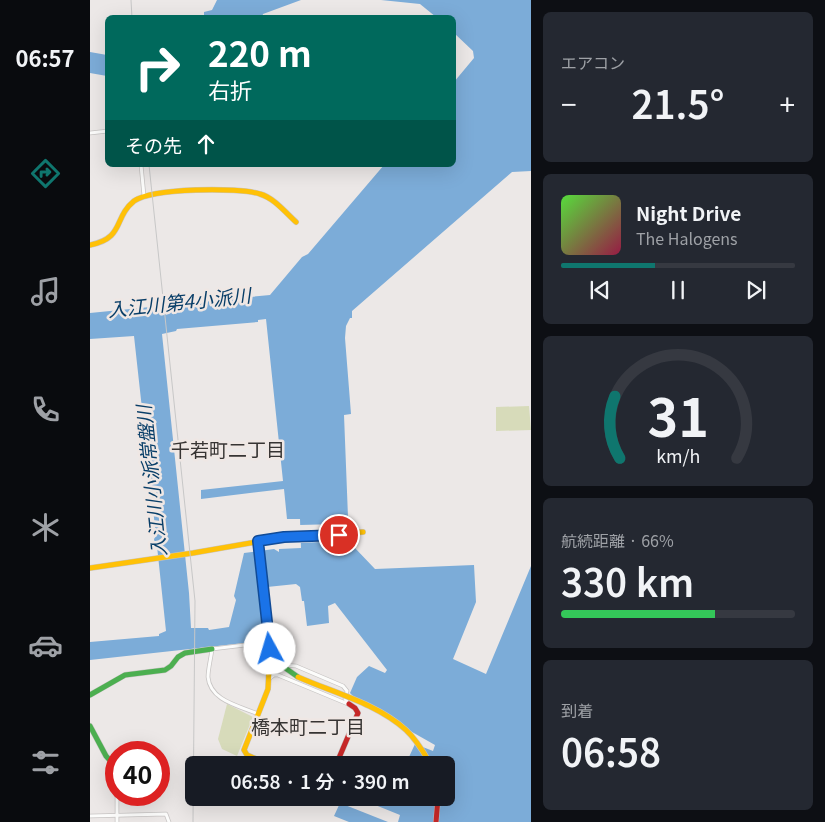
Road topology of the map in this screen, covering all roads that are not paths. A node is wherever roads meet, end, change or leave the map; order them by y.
1 (105, 131) edge
2 (90, 133) edge
3 (141, 167) edge
4 (144, 196) junction
5 (296, 222) dead end
6 (90, 245) edge
7 (363, 532) dead end
8 (258, 541) junction
9 (90, 568) edge
10 (212, 649) junction
11 (271, 658) junction
12 (280, 665) junction
13 (270, 678) junction
14 (90, 695) edge
15 (346, 699) junction
16 (340, 701) junction
17 (349, 704) junction
18 (258, 714) junction
19 (90, 726) edge
20 (105, 754) edge
21 (249, 756) edge
22 (340, 756) edge
23 (426, 756) edge
24 (117, 806) edge
25 (437, 806) edge
26 (117, 815) junction
27 (90, 816) edge
28 (117, 822) edge
29 (168, 822) edge
30 (436, 822) edge

1 - 2 street
3 - 4 street
4 - 5 street
4 - 6 street
7 - 8 street
8 - 9 street
8 - 11 street
10 - 11 street
10 - 14 street
10 - 18 street
11 - 12 street
11 - 13 street
12 - 15 street
12 - 23 street, bridge
13 - 16 street
13 - 18 street
15 - 16 street
15 - 17 street
16 - 17 street
17 - 22 street
18 - 21 street
19 - 20 street
24 - 26 street
25 - 30 street
26 - 27 street
26 - 28 street
26 - 29 street

